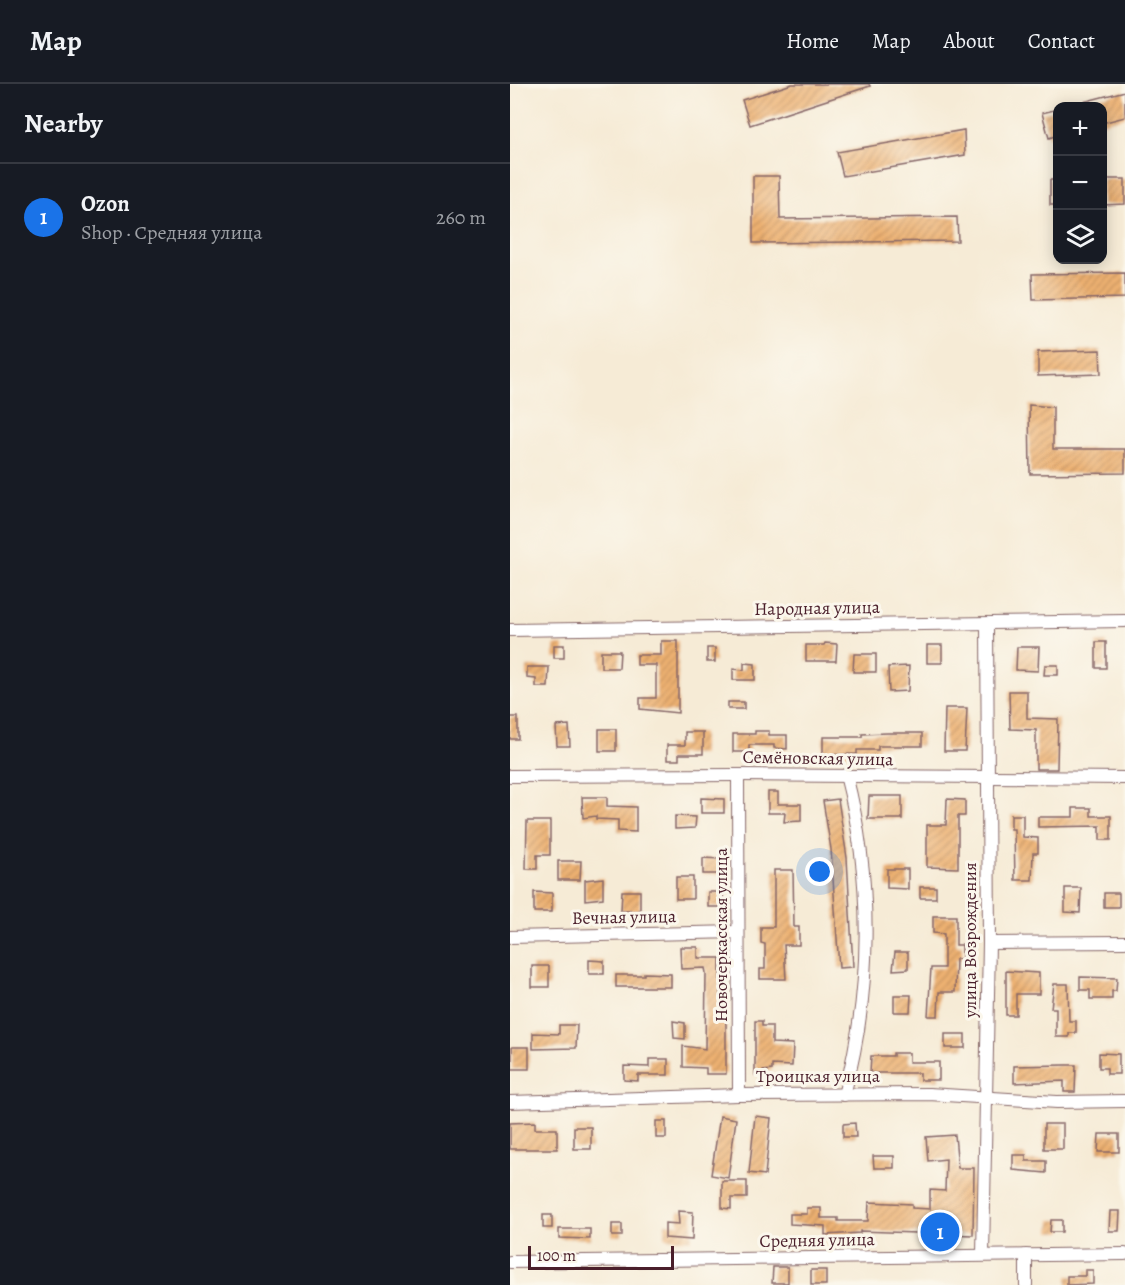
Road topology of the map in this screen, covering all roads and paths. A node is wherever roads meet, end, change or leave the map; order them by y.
1 (1125, 621) edge
2 (987, 624) junction
3 (510, 630) edge
4 (738, 775) junction
5 (846, 775) junction
6 (510, 776) edge
7 (1125, 778) edge
8 (987, 779) junction
9 (738, 932) junction
10 (510, 938) edge
11 (1125, 942) edge
12 (989, 943) junction
13 (739, 1095) junction
14 (844, 1095) junction
15 (987, 1099) junction
16 (1125, 1101) edge
17 (510, 1102) edge
18 (1125, 1254) edge
19 (983, 1255) junction
20 (1026, 1255) junction
21 (510, 1262) edge
22 (1026, 1285) edge

1 - 2 street, Народная улица
2 - 3 street, Народная улица
2 - 8 street, улица Возрождения
4 - 5 street, Семёновская улица
4 - 6 street, Семёновская улица
4 - 9 street, Новочеркасская улица
5 - 8 street, Семёновская улица
5 - 14 street
7 - 8 street, Семёновская улица
8 - 12 street, улица Возрождения
9 - 10 street, Вечная улица
9 - 13 street, Новочеркасская улица
11 - 12 street
12 - 15 street, улица Возрождения
13 - 14 street, Троицкая улица
13 - 17 street, Троицкая улица
14 - 15 street, Троицкая улица
15 - 16 street, Троицкая улица
15 - 19 street, улица Возрождения
18 - 20 street, Средняя улица
19 - 20 street, Средняя улица
19 - 21 street, Средняя улица
20 - 22 street

